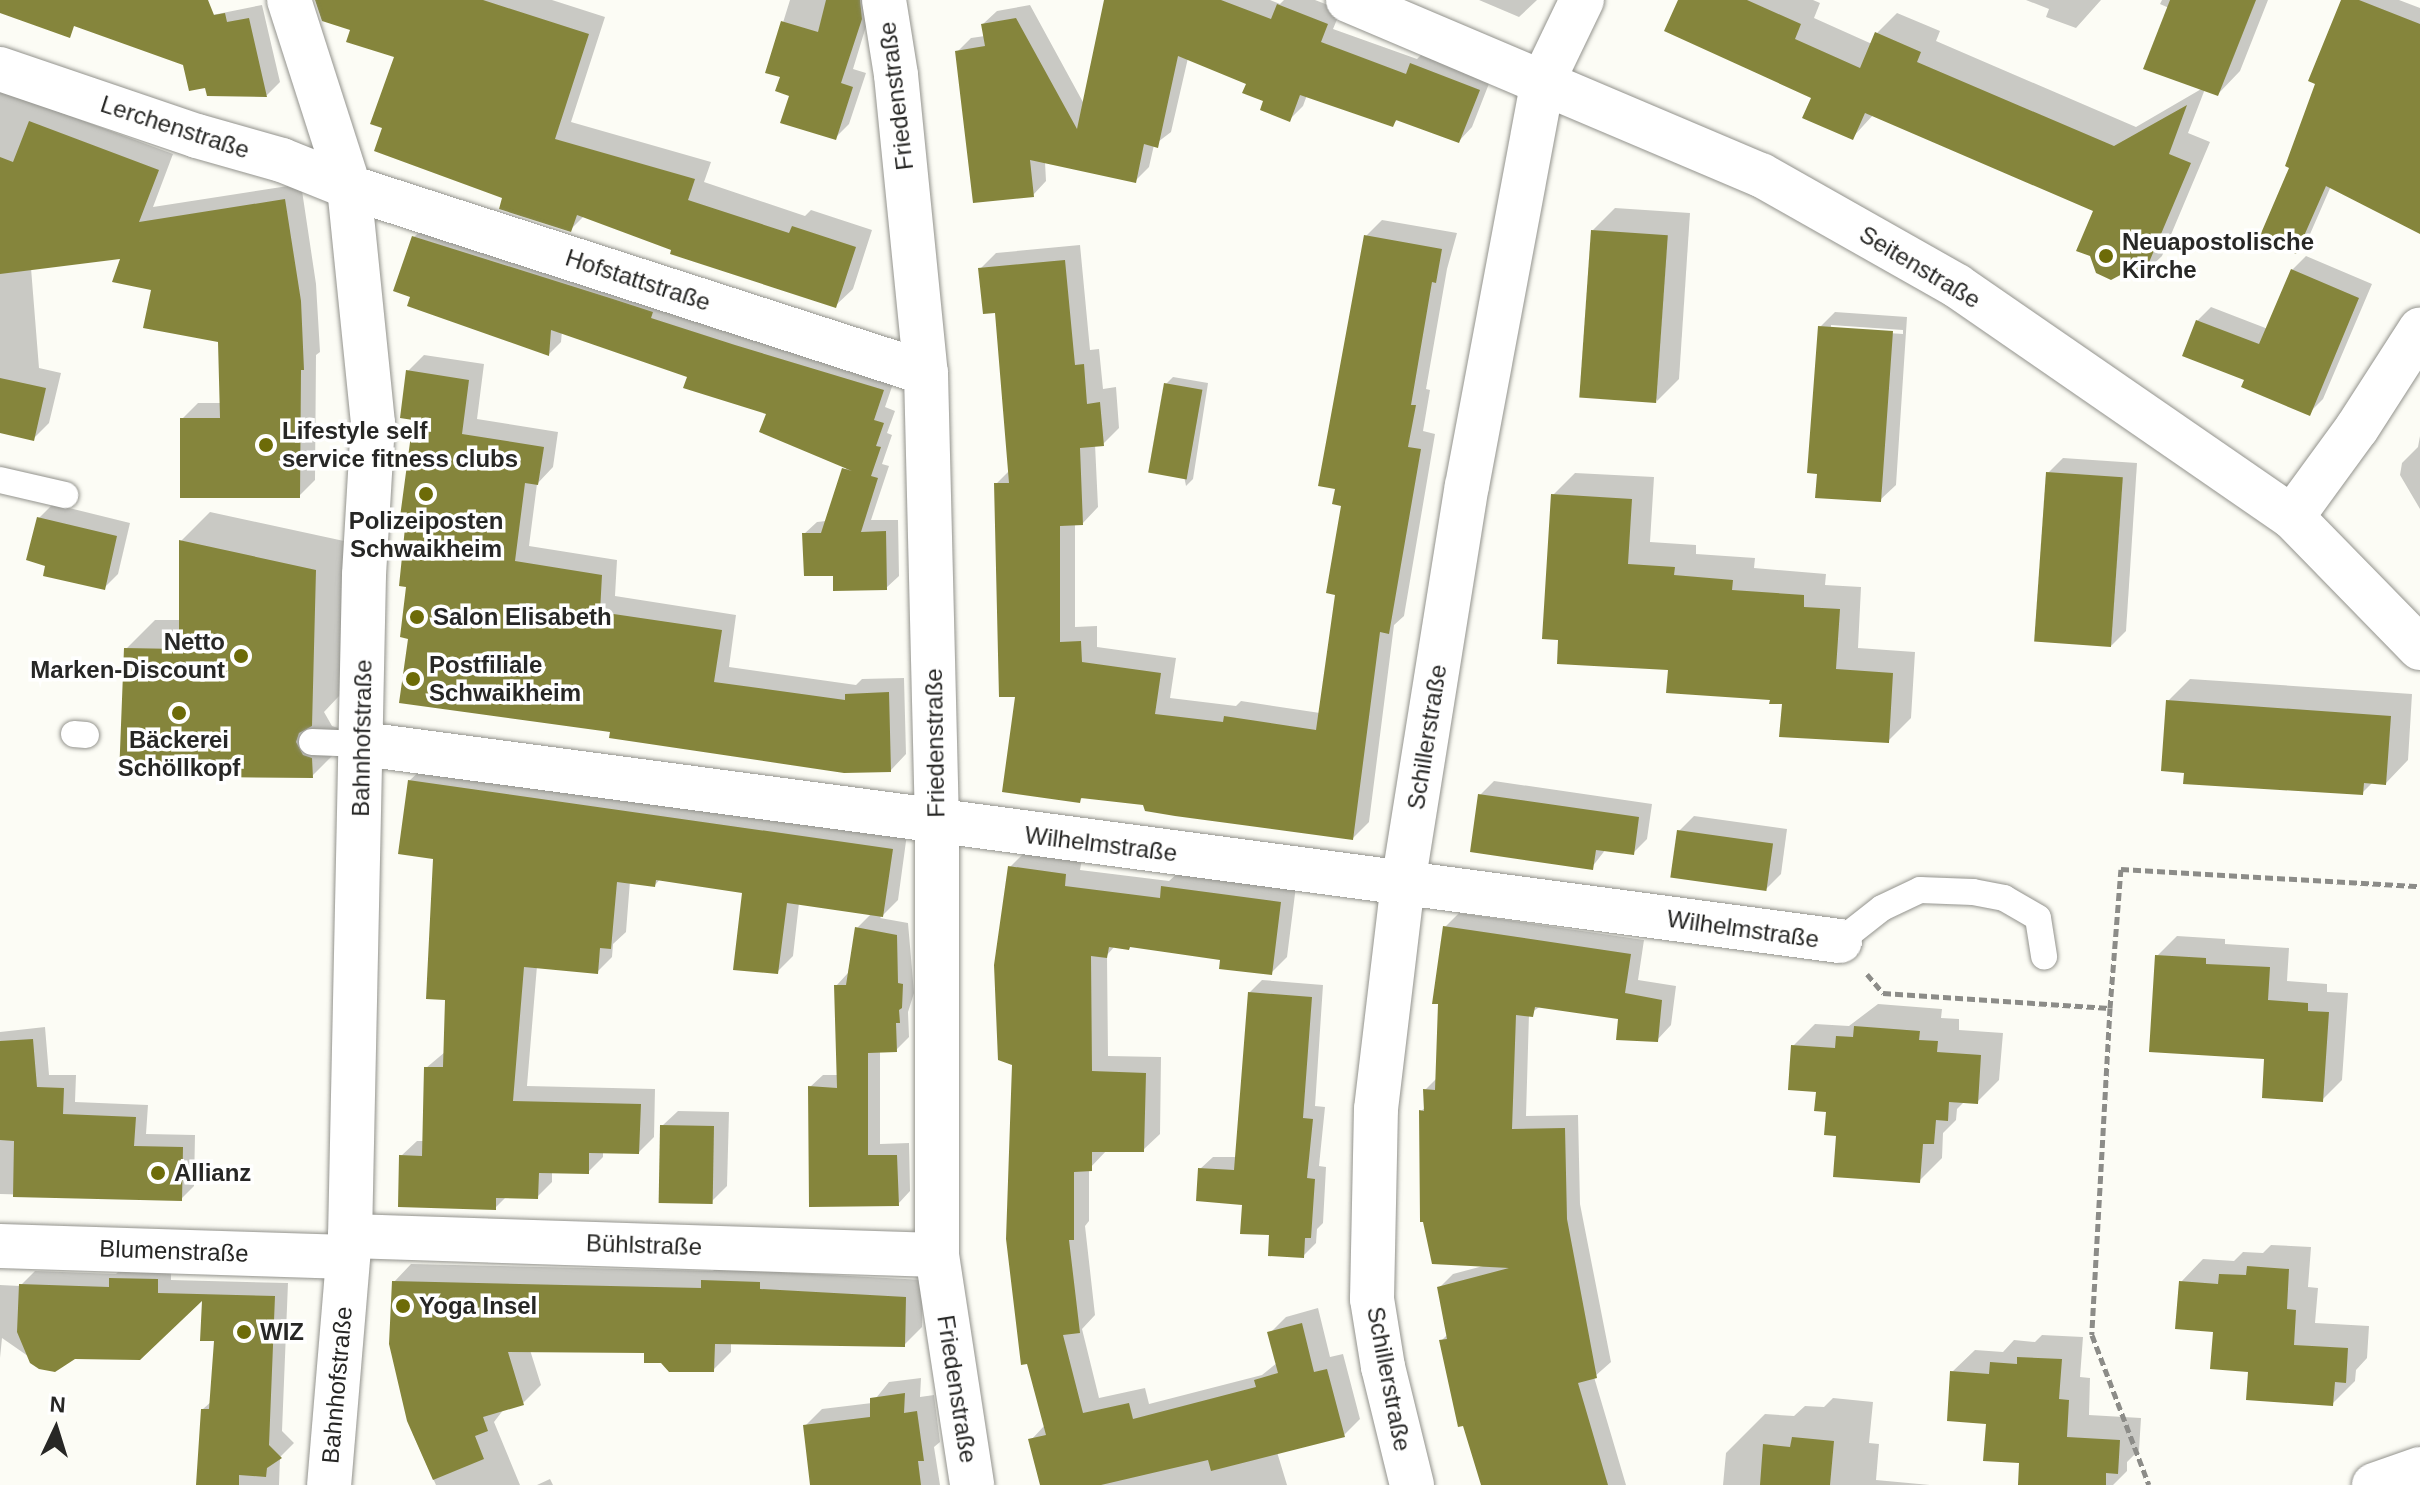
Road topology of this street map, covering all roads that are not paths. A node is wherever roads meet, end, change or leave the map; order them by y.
1 (289, 0) edge
2 (884, 0) edge
3 (1348, 0) edge
4 (1582, 0) edge
5 (0, 69) edge
6 (1543, 81) junction
7 (349, 187) junction
8 (2420, 330) edge
9 (926, 373) junction
10 (0, 480) edge
11 (65, 495) dead end
12 (2292, 517) junction
13 (2420, 648) edge
14 (312, 742) dead end
15 (363, 744) junction
16 (937, 823) junction
17 (1403, 884) junction
18 (1840, 941) joint
19 (2044, 957) dead end
20 (0, 1246) edge
21 (349, 1246) junction
22 (937, 1255) junction
23 (2420, 1469) edge
24 (329, 1485) edge
25 (972, 1485) edge
26 (1412, 1485) edge
27 (2374, 1485) edge

1 - 7 street, Bahnhofstraße
2 - 9 street, Friedenstraße
3 - 6 street, Seitenstraße
4 - 6 street, Schillerstraße
5 - 7 street, Lerchenstraße
6 - 12 street, Seitenstraße
6 - 17 street, Schillerstraße
7 - 9 street, Hofstattstraße
7 - 15 street, Bahnhofstraße
8 - 12 street
9 - 16 street, Friedenstraße
10 - 11 lane
12 - 13 street, Seitenstraße
14 - 15 lane
15 - 16 street, Wilhelmstraße
15 - 21 street, Bahnhofstraße
16 - 17 street, Wilhelmstraße
16 - 22 street, Friedenstraße
17 - 18 street, Wilhelmstraße
17 - 26 street, Schillerstraße
18 - 19 lane
20 - 21 street, Blumenstraße
21 - 22 street, Bühlstraße
21 - 24 street, Bahnhofstraße
22 - 25 street, Friedenstraße
23 - 27 street

